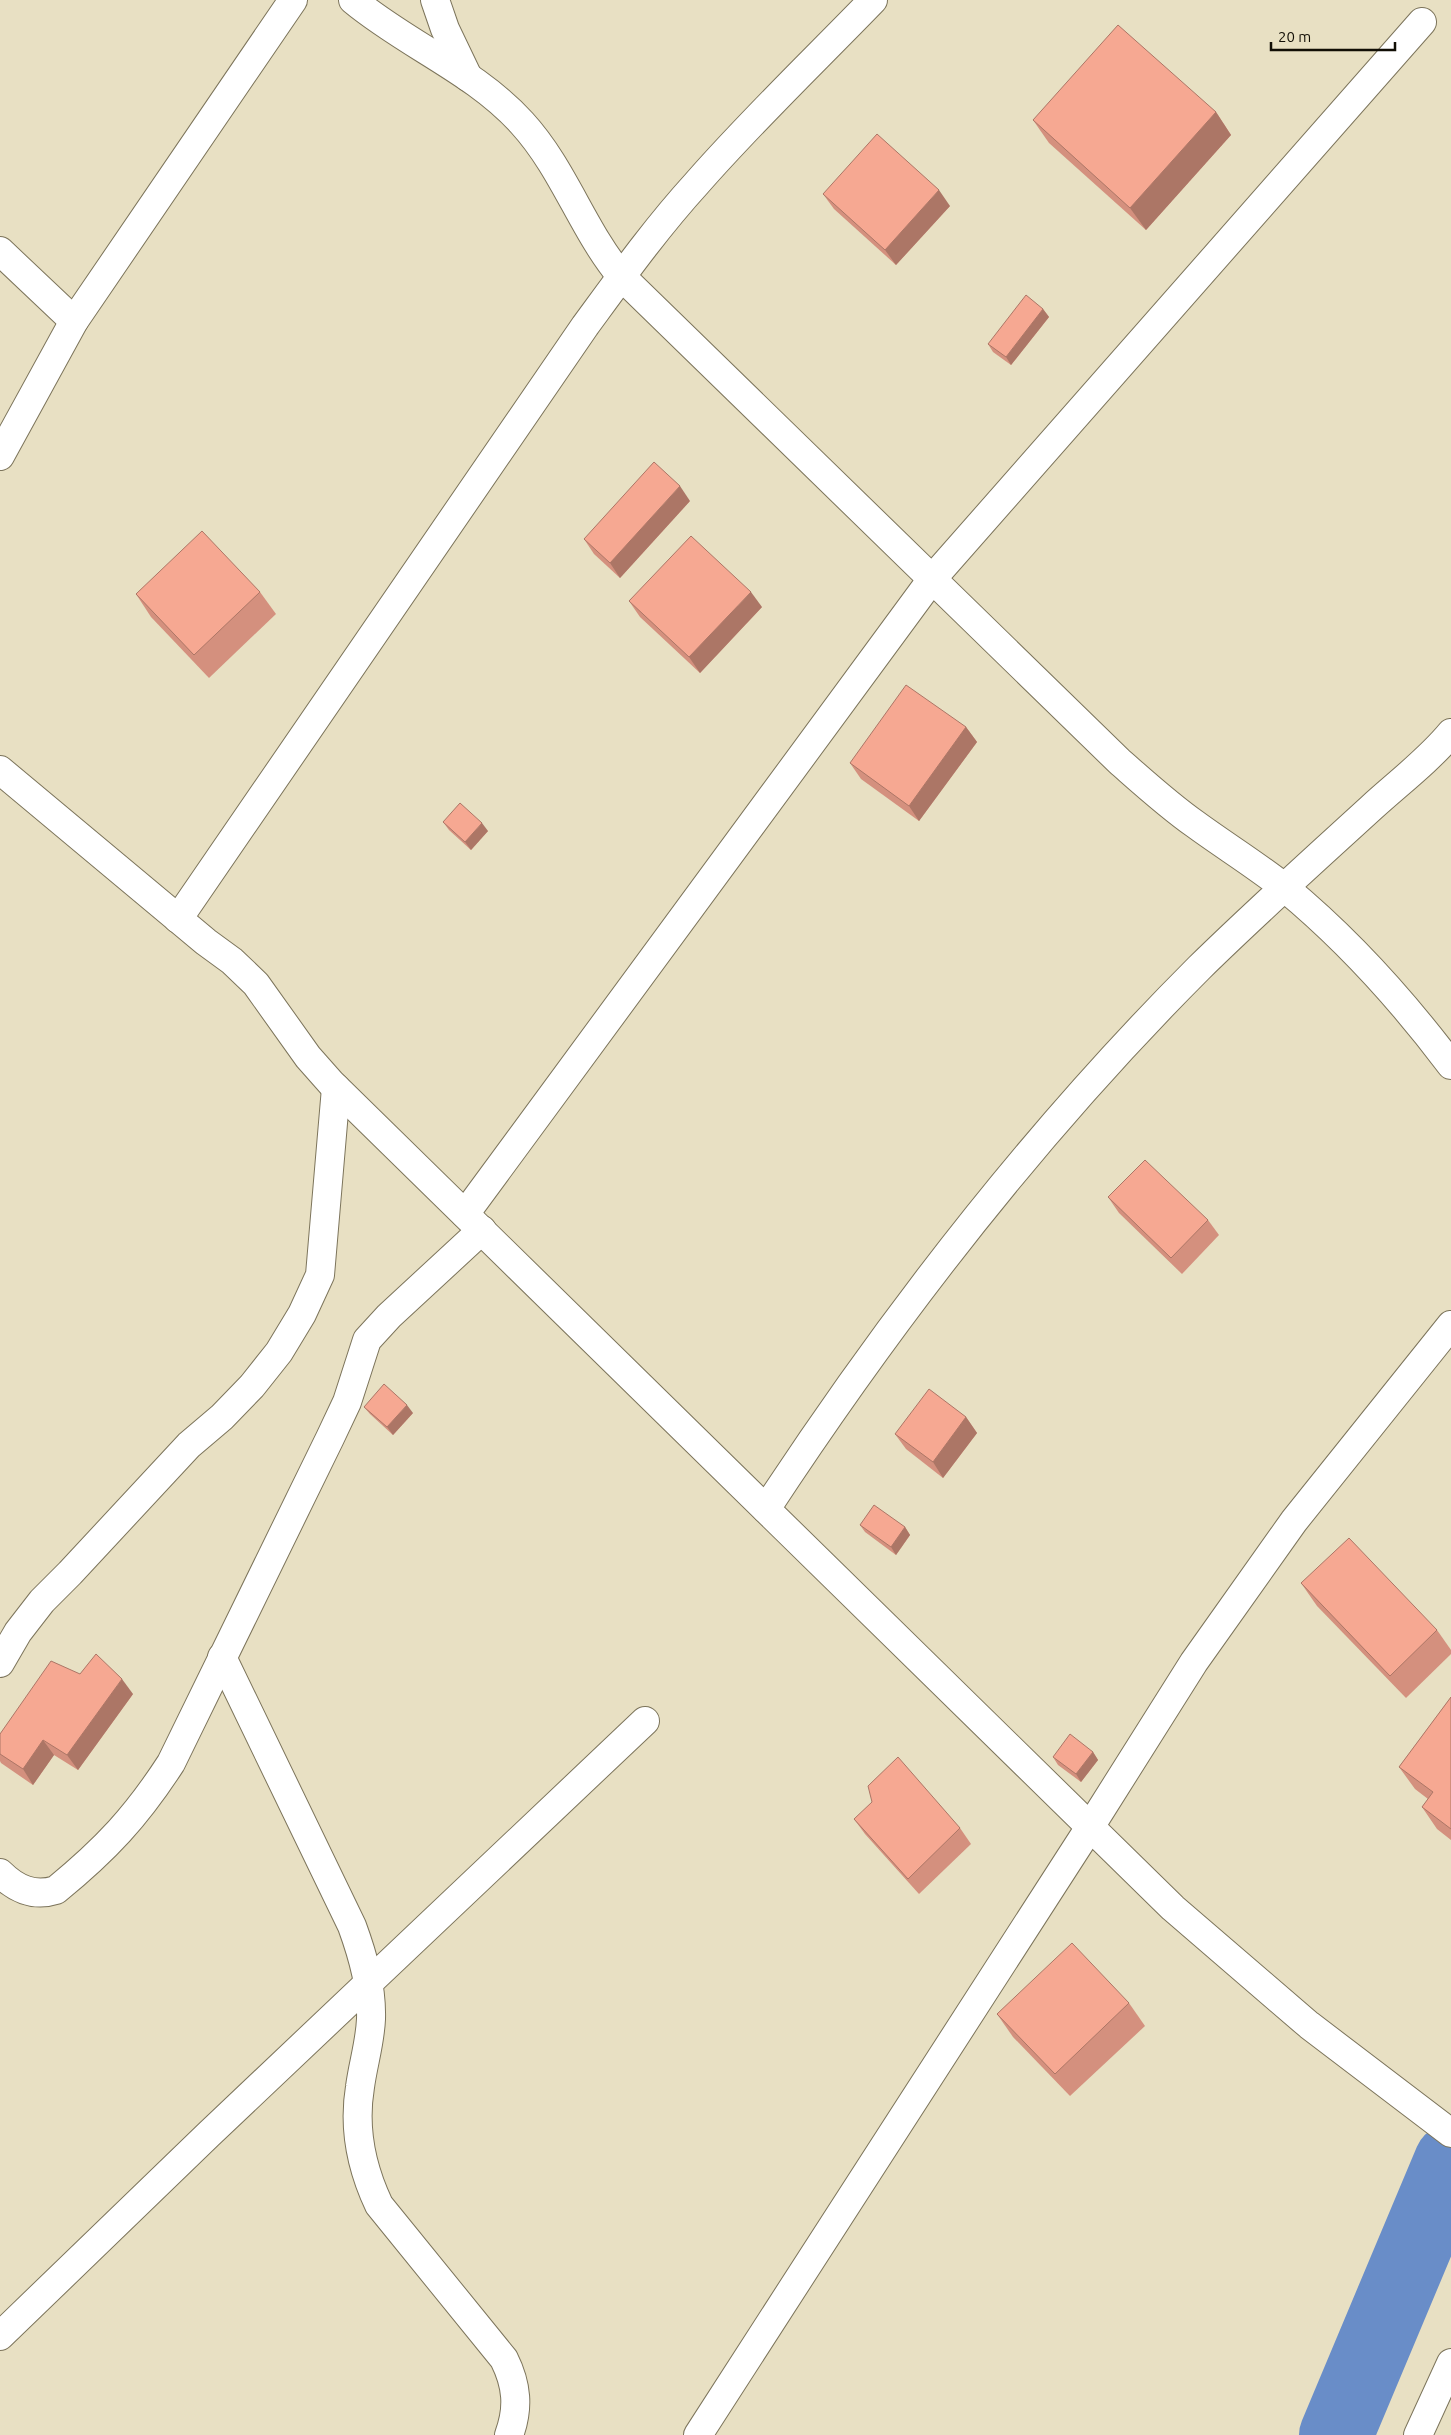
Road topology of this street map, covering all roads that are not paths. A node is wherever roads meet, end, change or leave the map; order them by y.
1 (293, 0) edge
2 (353, 0) edge
3 (435, 0) edge
4 (873, 0) edge
5 (1422, 22) dead end
6 (468, 76) junction
7 (0, 251) edge
8 (621, 276) junction
9 (74, 321) junction
10 (0, 456) edge
11 (932, 579) junction
12 (1451, 734) edge
13 (0, 770) edge
14 (1284, 888) junction
15 (178, 919) junction
16 (1451, 1065) edge
17 (336, 1088) junction
18 (474, 1222) junction
19 (1451, 1326) edge
20 (766, 1509) junction
21 (222, 1657) junction
22 (0, 1663) edge
23 (645, 1721) dead end
24 (1090, 1827) junction
25 (0, 1873) edge
26 (368, 1982) junction
27 (1451, 2133) edge
28 (0, 2336) edge
29 (1451, 2363) edge
30 (509, 2435) edge
31 (698, 2435) edge
32 (1418, 2435) edge

1 - 9 street
2 - 6 street
3 - 6 street
4 - 8 street
5 - 11 street
6 - 8 street
7 - 9 street
8 - 11 street
8 - 15 street
9 - 10 street
11 - 14 street
11 - 18 street
12 - 14 street
13 - 15 street
14 - 16 street
14 - 20 street
15 - 17 street
17 - 18 street
17 - 22 street
18 - 20 street
18 - 21 street
19 - 24 street
20 - 24 street
21 - 25 street
21 - 26 street
23 - 26 street
24 - 27 street
24 - 31 street
26 - 28 street
26 - 30 street
29 - 32 street

